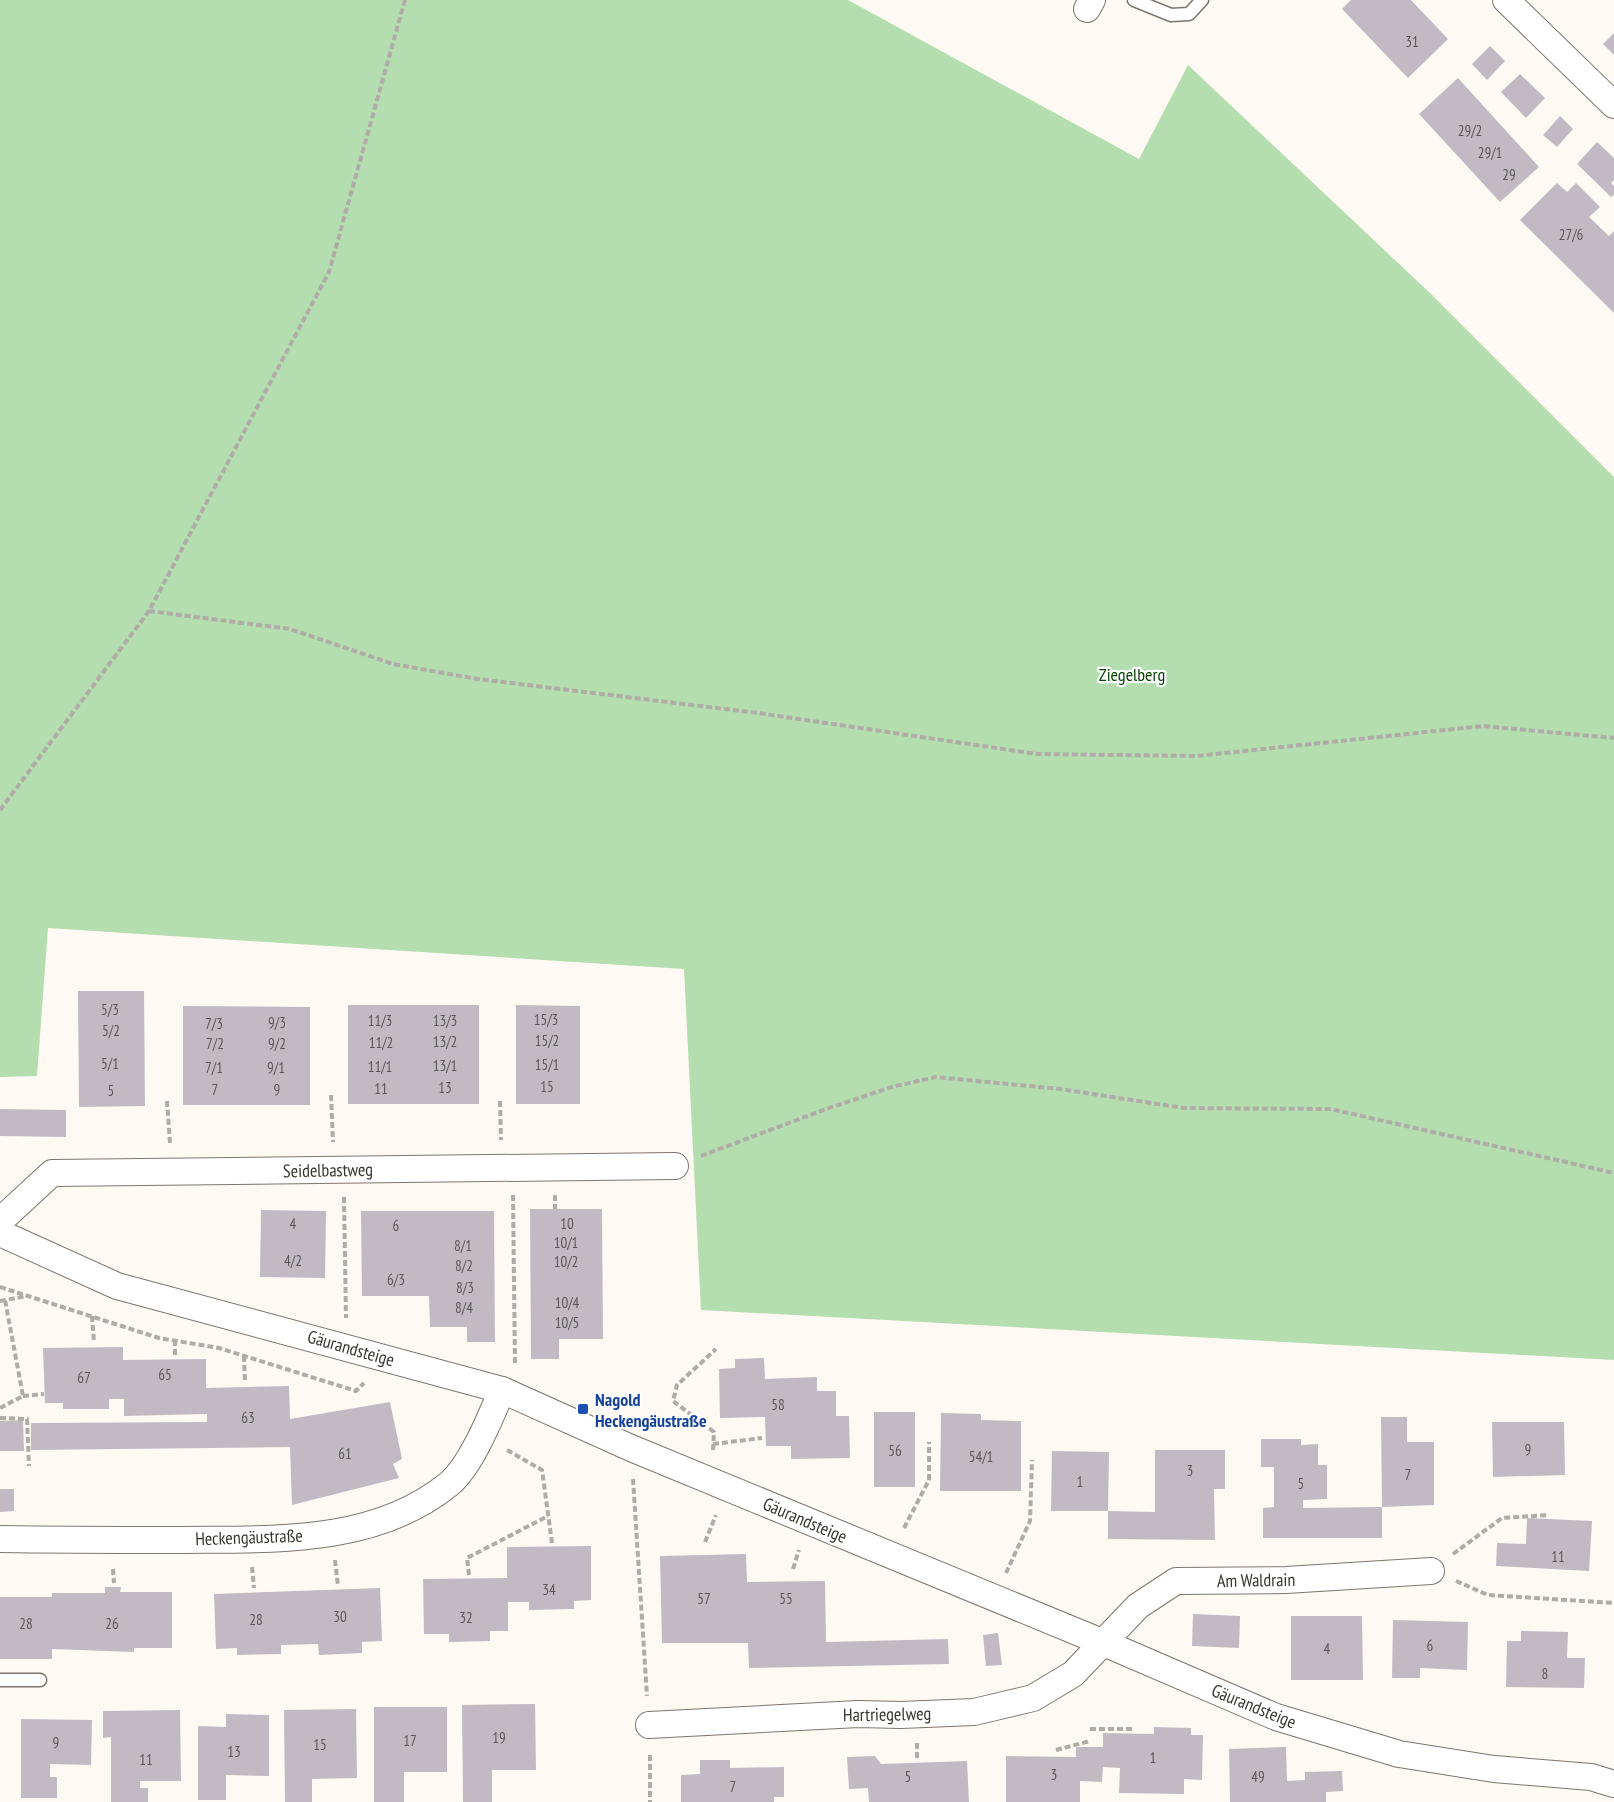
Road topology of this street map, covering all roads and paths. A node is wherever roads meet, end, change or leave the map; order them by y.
1 (405, 0) edge
2 (1134, 0) edge
3 (1202, 0) edge
4 (1506, 0) edge
5 (1614, 105) edge
6 (149, 611) junction
7 (1614, 738) edge
8 (0, 810) edge
9 (331, 1095) dead end
10 (167, 1101) dead end
11 (500, 1101) dead end
12 (675, 1166) joint
13 (507, 1168) junction
14 (339, 1170) junction
15 (172, 1171) junction
16 (1614, 1173) edge
17 (0, 1221) edge
18 (0, 1233) edge
19 (0, 1287) edge
20 (27, 1296) junction
21 (2, 1300) edge
22 (92, 1316) junction
23 (175, 1340) junction
24 (94, 1342) dead end
25 (346, 1346) junction
26 (716, 1349) dead end
27 (175, 1355) dead end
28 (244, 1356) junction
29 (392, 1359) junction
30 (245, 1382) dead end
31 (509, 1393) junction
32 (44, 1394) dead end
33 (23, 1396) junction
34 (0, 1408) edge
35 (0, 1418) edge
36 (483, 1436) junction
37 (762, 1438) dead end
38 (929, 1442) dead end
39 (713, 1444) junction
40 (631, 1448) junction
41 (1032, 1460) dead end
42 (29, 1466) dead end
43 (711, 1480) junction
44 (1549, 1515) dead end
45 (548, 1516) junction
46 (0, 1539) edge
47 (552, 1543) dead end
48 (890, 1555) junction
49 (1431, 1571) junction
50 (469, 1575) dead end
51 (994, 1598) junction
52 (1614, 1603) edge
53 (1104, 1643) junction
54 (0, 1680) edge
55 (40, 1680) dead end
56 (649, 1725) junction
57 (1090, 1729) dead end
58 (1132, 1729) dead end
59 (1090, 1741) dead end
60 (1056, 1750) dead end
61 (1614, 1784) edge
62 (650, 1802) edge

1 - 6 path
2 - 3 lane
4 - 5 street
6 - 7 path
6 - 8 path
9 - 14 path
10 - 15 path
11 - 13 path
12 - 13 street, Seidelbastweg
12 - 16 path
13 - 14 street, Seidelbastweg
13 - 31 path
14 - 15 street, Seidelbastweg
14 - 25 path
15 - 17 street, Seidelbastweg
18 - 25 street, Gäurandsteige
19 - 20 path
20 - 21 path
20 - 22 path
21 - 33 path
22 - 23 path
22 - 24 path
23 - 27 path
23 - 28 path
25 - 29 street, Gäurandsteige
26 - 39 path
28 - 29 path
28 - 30 path
29 - 31 street, Gäurandsteige
31 - 36 street, Heckengäustraße
31 - 40 street, Gäurandsteige
32 - 33 path
33 - 34 path
35 - 42 path
36 - 45 path
36 - 46 street, Heckengäustraße
37 - 39 path
38 - 48 path
39 - 43 path
40 - 43 street, Gäurandsteige
40 - 56 path
41 - 51 path
43 - 48 street, Gäurandsteige
44 - 49 path
45 - 47 path
45 - 50 path
48 - 51 street, Gäurandsteige
49 - 52 path
49 - 53 street, Am Waldrain
51 - 53 street, Gäurandsteige
53 - 56 street, Hartriegelweg
53 - 61 street, Gäurandsteige
54 - 55 lane
56 - 62 path
57 - 58 path
59 - 60 path

